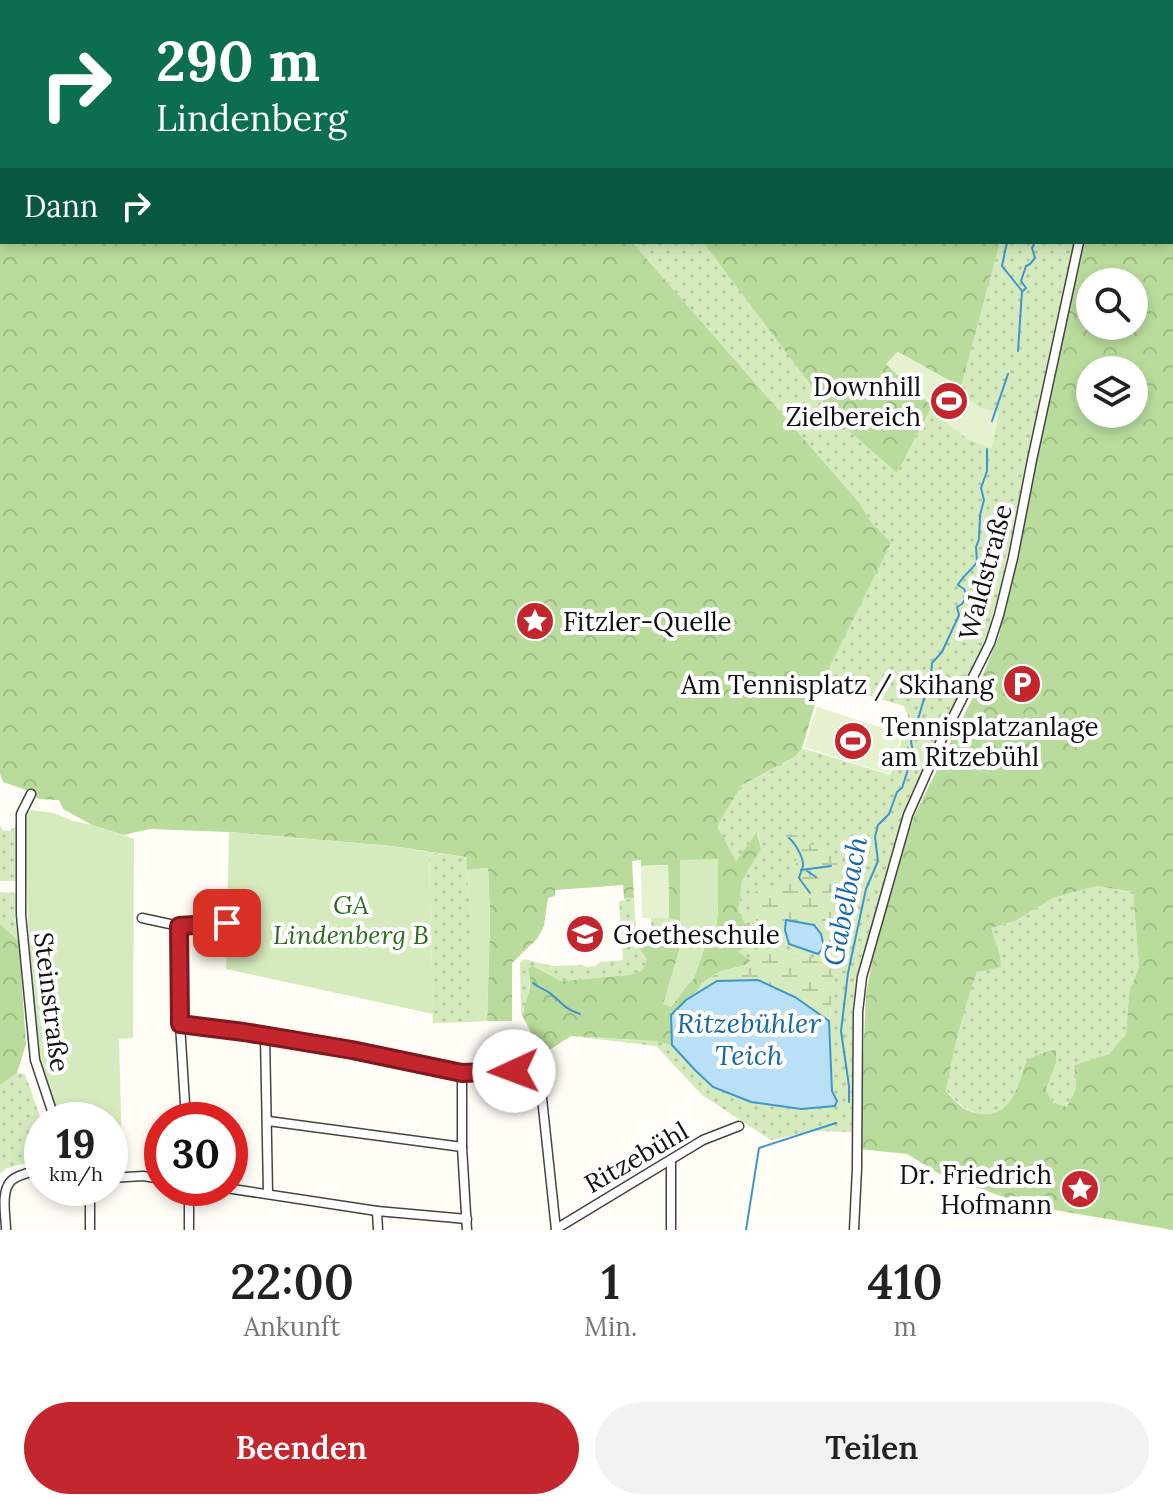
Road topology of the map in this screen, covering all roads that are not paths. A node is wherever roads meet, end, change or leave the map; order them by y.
1 (1079, 244) edge
2 (31, 794) dead end
3 (142, 918) dead end
4 (227, 923) dead end
5 (179, 926) junction
6 (180, 1024) junction
7 (265, 1036) junction
8 (462, 1073) junction
9 (49, 1102) edge
10 (185, 1102) edge
11 (268, 1121) junction
12 (739, 1126) dead end
13 (462, 1147) junction
14 (671, 1160) junction
15 (24, 1175) edge
16 (248, 1191) edge
17 (268, 1193) junction
18 (90, 1206) edge
19 (189, 1206) edge
20 (377, 1211) junction
21 (467, 1219) junction
22 (556, 1229) edge
23 (6, 1230) edge
24 (90, 1230) edge
25 (189, 1230) edge
26 (378, 1230) edge
27 (467, 1230) edge
28 (671, 1230) edge
29 (854, 1230) edge

1 - 29 street, Waldstraße
2 - 9 street, Steinstraße
3 - 5 street
4 - 5 street
5 - 6 street
6 - 7 street
6 - 10 street
7 - 8 street
7 - 11 street
8 - 13 street
8 - 22 street
11 - 13 street
11 - 17 street
12 - 14 street, Ritzebühl
13 - 21 street
14 - 22 street, Ritzebühl
14 - 28 street
15 - 23 street
16 - 17 street
17 - 20 street
18 - 24 street
19 - 25 street
20 - 21 street
20 - 26 street
21 - 27 street

